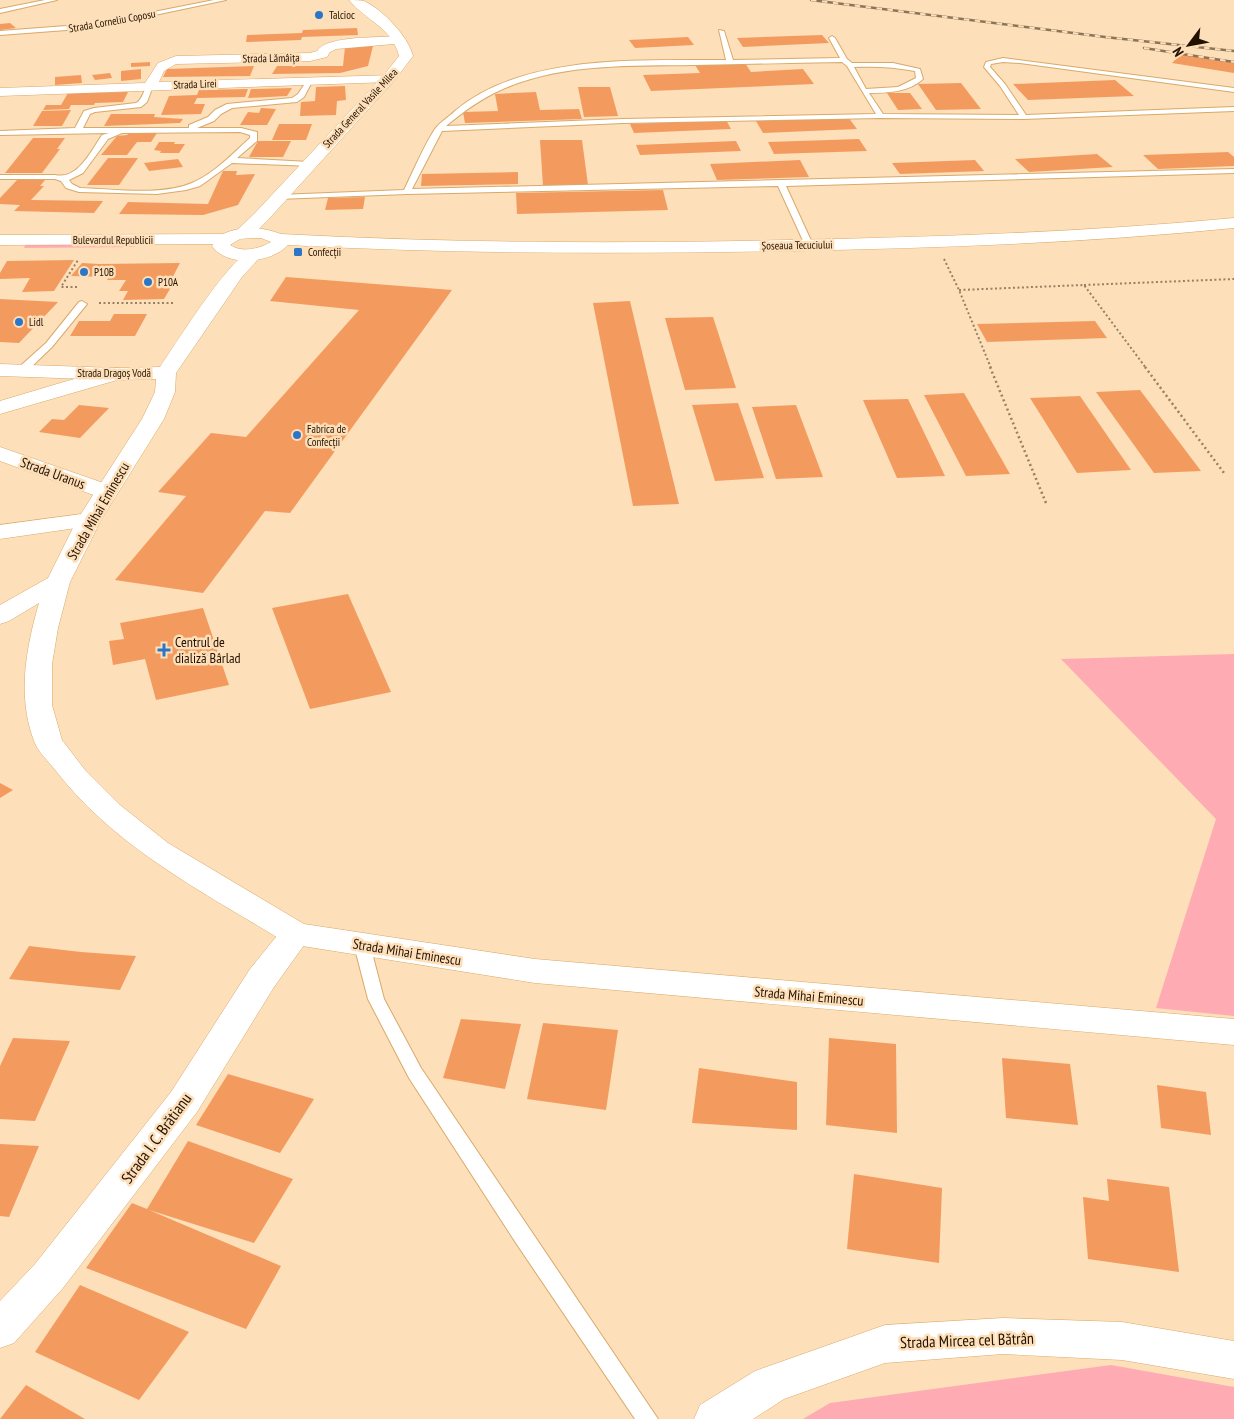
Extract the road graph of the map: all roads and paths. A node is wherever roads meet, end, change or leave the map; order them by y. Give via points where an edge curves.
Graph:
1 (54, 0) edge
2 (223, 0) edge
3 (355, 0) edge
4 (0, 11) edge
5 (721, 31) dead end
6 (0, 32) edge
7 (832, 38) dead end
8 (400, 40) junction
9 (730, 62) junction
10 (847, 63) junction
11 (389, 78) junction
12 (310, 80) junction
13 (150, 86) junction
14 (1234, 90) edge
15 (864, 91) junction
16 (0, 92) edge
17 (1234, 109) edge
18 (881, 116) junction
19 (1024, 117) junction
20 (439, 129) junction
21 (78, 130) junction
22 (187, 130) junction
23 (121, 131) junction
24 (0, 133) edge
25 (228, 160) junction
26 (309, 164) junction
27 (1234, 171) edge
28 (0, 176) edge
29 (64, 179) junction
30 (780, 184) junction
31 (407, 192) junction
32 (278, 197) junction
33 (1234, 223) edge
34 (270, 234) junction
35 (0, 240) edge
36 (936, 242) junction
37 (232, 244) junction
38 (809, 245) junction
39 (0, 251) edge
40 (254, 254) junction
41 (78, 260) dead end
42 (235, 273) junction
43 (1234, 279) edge
44 (1084, 285) junction
45 (959, 290) junction
46 (174, 303) dead end
47 (82, 304) junction
48 (0, 370) edge
49 (21, 371) junction
50 (166, 372) junction
51 (117, 374) junction
52 (0, 408) edge
53 (0, 454) edge
54 (1224, 473) dead end
55 (106, 492) junction
56 (1046, 503) dead end
57 (89, 520) junction
58 (0, 532) edge
59 (58, 582) junction
60 (0, 616) edge
61 (296, 934) junction
62 (362, 945) junction
63 (1234, 1032) edge
64 (0, 1330) edge
65 (1234, 1360) edge
66 (647, 1419) edge
67 (715, 1419) edge

1 - 4 lane
2 - 6 lane, Strada Corneliu Coposu via 93,26
3 - 8 main road
5 - 9 lane
7 - 10 lane
8 - 11 main road, Strada General Vasile Milea via 406,56
8 - 13 main road, Strada Lămâița via 333,45 322,54 310,57 176,60 158,67
9 - 10 lane
9 - 20 lane via 587,67 549,72 489,92 453,114
10 - 15 lane
10 - 15 lane via 918,70 920,79 909,87
11 - 12 main road, Strada Lirei
11 - 26 main road, Strada General Vasile Milea
12 - 13 main road, Strada Lirei
12 - 22 lane via 294,100 230,106
13 - 16 main road, Strada Lirei
13 - 21 lane via 143,102 87,113
14 - 19 lane via 1020,61 988,63 987,67 1003,84
15 - 18 lane
17 - 19 lane
18 - 19 lane
18 - 20 lane via 623,121
20 - 31 lane
21 - 23 lane
21 - 24 lane
22 - 23 lane
22 - 25 lane via 241,130 254,134 254,138
23 - 29 lane via 105,137 80,171
25 - 26 lane
25 - 29 lane via 196,185 168,191 79,190 69,186
26 - 32 main road, Strada General Vasile Milea
27 - 30 lane
28 - 29 lane via 55,176
30 - 31 lane
30 - 38 lane
31 - 32 lane
32 - 34 main road, Strada General Vasile Milea
33 - 36 main road, Șoseaua Tecuciului via 1081,236
34 - 37 main road, Șoseaua Tecuciului
34 - 38 main road, Șoseaua Tecuciului via 359,244 584,249
34 - 40 main road
35 - 37 main road, Bulevardul Republicii
36 - 38 main road, Șoseaua Tecuciului
36 - 45 path
37 - 39 main road, Bulevardul Republicii
37 - 40 main road
37 - 42 main road
40 - 42 main road, Strada Dragoș Vodă
41 - 47 path via 61,287 92,288
42 - 50 main road, Strada Dragoș Vodă
43 - 44 path
44 - 45 path
44 - 54 path
45 - 56 path
46 - 47 path
47 - 49 lane via 49,345
48 - 49 main road, Strada Dragoș Vodă
49 - 51 main road, Strada Dragoș Vodă
50 - 51 main road, Strada Dragoș Vodă
50 - 55 main road, Strada Mihai Eminescu via 165,392 153,419
51 - 52 main road
53 - 55 main road, Strada Uranus
55 - 57 main road, Strada Mihai Eminescu
57 - 58 main road
57 - 59 main road, Strada Mihai Eminescu
59 - 60 main road
59 - 61 main road, Strada Mihai Eminescu via 39,664 38,705 48,742 109,812 157,850
61 - 62 main road, Strada Mihai Eminescu
61 - 64 main road, Strada I. C. Brătianu via 262,978 184,1102 49,1276
62 - 63 main road, Strada Mihai Eminescu via 535,971
62 - 66 lane via 376,999 415,1073
65 - 67 main road, Strada Mircea cel Bătrân via 1112,1341 1003,1336 885,1344 770,1385

